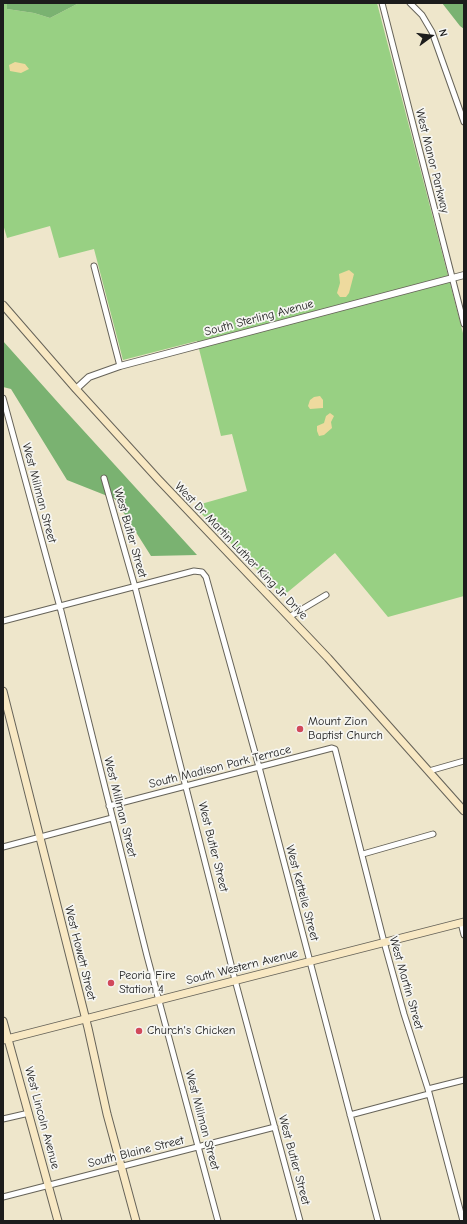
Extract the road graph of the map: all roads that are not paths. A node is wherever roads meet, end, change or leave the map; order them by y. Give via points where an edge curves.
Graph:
1 (382, 3) edge
2 (410, 3) edge
3 (464, 122) edge
4 (94, 266) dead end
5 (464, 275) edge
6 (452, 278) junction
7 (3, 305) edge
8 (464, 324) edge
9 (120, 366) junction
10 (76, 389) junction
11 (3, 398) edge
12 (104, 478) dead end
13 (135, 587) junction
14 (326, 595) dead end
15 (60, 606) junction
16 (289, 617) junction
17 (3, 621) edge
18 (3, 691) edge
19 (335, 749) joint
20 (464, 761) edge
21 (259, 767) junction
22 (429, 771) junction
23 (187, 785) junction
24 (109, 806) junction
25 (464, 812) edge
26 (112, 818) junction
27 (433, 834) dead end
28 (40, 837) junction
29 (3, 847) edge
30 (363, 854) junction
31 (462, 922) edge
32 (464, 935) edge
33 (384, 942) junction
34 (310, 962) junction
35 (235, 980) junction
36 (158, 1000) junction
37 (85, 1018) junction
38 (3, 1021) edge
39 (5, 1040) edge
40 (464, 1080) edge
41 (428, 1092) junction
42 (29, 1113) junction
43 (350, 1115) junction
44 (3, 1119) edge
45 (275, 1127) junction
46 (198, 1146) junction
47 (121, 1165) junction
48 (48, 1185) junction
49 (3, 1197) edge
50 (58, 1221) edge
51 (136, 1221) edge
52 (218, 1221) edge
53 (300, 1221) edge
54 (378, 1221) edge
55 (463, 1221) edge

1 - 6 street, West Manor Parkway
2 - 3 street via 422,15 432,32
4 - 9 street
5 - 6 street, South Sterling Avenue
6 - 8 street, West Manor Parkway
6 - 9 street, South Sterling Avenue
7 - 10 main road, West Dr Martin Luther King Jr Drive
9 - 10 street, South Sterling Avenue via 89,377
10 - 16 main road, West Dr Martin Luther King Jr Drive
11 - 15 street, West Millman Street
12 - 13 street, West Butler Street
13 - 15 street
13 - 21 street, West Kettelle Street via 194,571 202,572 209,582
13 - 23 street, West Butler Street
14 - 16 street
15 - 17 street
15 - 24 street, West Millman Street
16 - 22 main road, West Dr Martin Luther King Jr Drive
18 - 28 main road, West Howett Street
19 - 21 street, South Madison Park Terrace
19 - 30 street, West Martin Street
20 - 22 street
21 - 23 street, South Madison Park Terrace
21 - 34 street, West Kettelle Street
22 - 25 main road, West Dr Martin Luther King Jr Drive
23 - 24 street, South Madison Park Terrace
23 - 35 street, West Butler Street
24 - 26 street, West Millman Street
26 - 28 street
26 - 36 street, West Millman Street
27 - 30 street
28 - 29 street
28 - 37 main road, West Howett Street
30 - 33 street, West Martin Street
31 - 32 street
31 - 33 main road, South Western Avenue
33 - 34 main road, South Western Avenue
33 - 41 street, West Martin Street
34 - 35 main road, South Western Avenue
34 - 43 street, West Kettelle Street
35 - 36 main road, South Western Avenue
35 - 45 street, West Butler Street
36 - 37 main road, South Western Avenue
36 - 46 street, West Millman Street via 171,1039
37 - 39 main road, South Western Avenue
37 - 47 main road, West Howett Street
38 - 39 main road, West Lincoln Avenue
39 - 42 main road, West Lincoln Avenue
40 - 41 street
41 - 43 street
41 - 55 street, West Martin Street
42 - 44 street
42 - 48 main road, West Lincoln Avenue
43 - 54 street, West Kettelle Street
45 - 46 street, South Blaine Street
45 - 53 street, West Butler Street
46 - 47 street, South Blaine Street
46 - 52 street, West Millman Street
47 - 48 street, South Blaine Street
47 - 51 main road, West Howett Street
48 - 49 street, South Blaine Street
48 - 50 main road, West Lincoln Avenue

